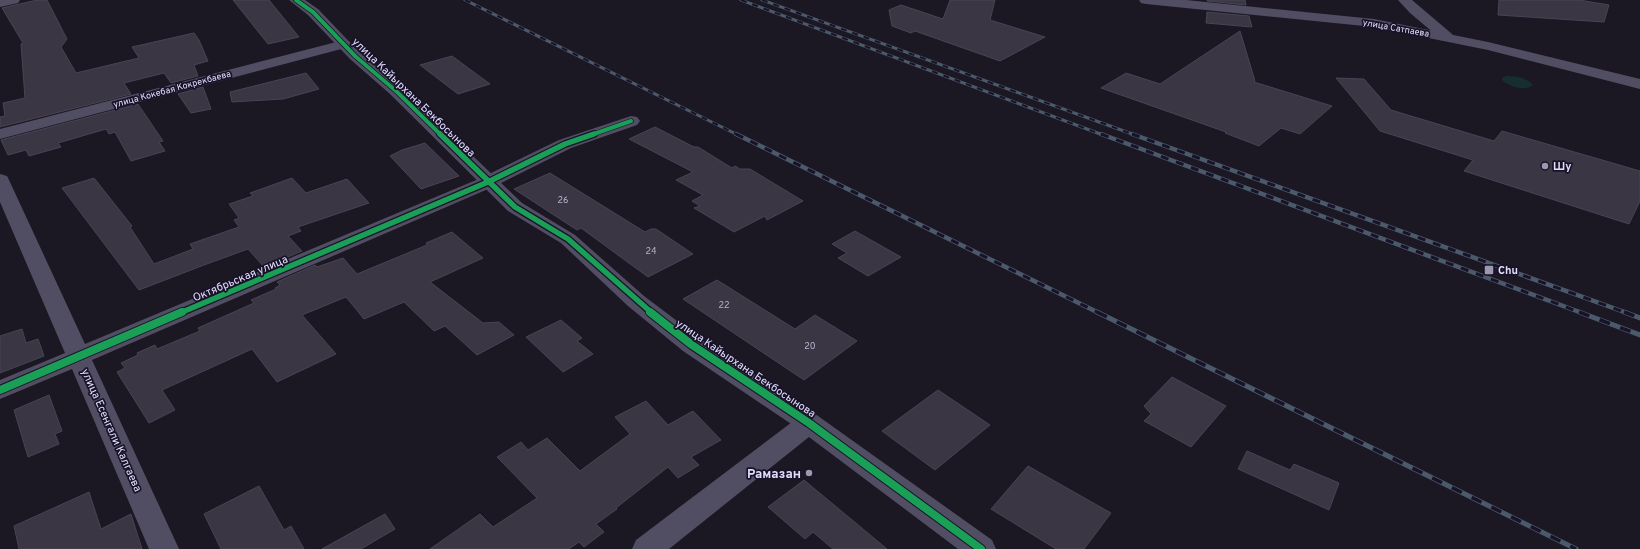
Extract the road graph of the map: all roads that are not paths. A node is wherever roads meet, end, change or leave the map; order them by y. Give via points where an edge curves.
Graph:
1 (13, 0) edge
2 (296, 0) edge
3 (1146, 0) edge
4 (1405, 0) edge
5 (0, 3) edge
6 (1447, 37) junction
7 (344, 44) junction
8 (1640, 84) edge
9 (631, 121) dead end
10 (0, 134) edge
11 (0, 180) edge
12 (488, 182) junction
13 (80, 357) junction
14 (0, 390) edge
15 (809, 423) junction
16 (164, 549) edge
17 (647, 549) edge
18 (981, 549) edge

1 - 5 street
2 - 7 street, улица Кайырхана Бекбосынова via 313,12
3 - 6 street, улица Сатпаева via 1374,23
4 - 6 street via 1415,12 1437,26
6 - 8 street, улица Сатпаева
7 - 10 street, улица Кокебая Кокрекбаева
7 - 12 street, улица Кайырхана Бекбосынова via 408,102
9 - 12 street, Октябрьская улица via 565,144
11 - 13 street, улица Есенгали Калгаева
12 - 13 street, Октябрьская улица
12 - 15 street, улица Кайырхана Бекбосынова via 515,208 568,239 636,301 692,345
13 - 14 street, Октябрьская улица
13 - 16 street, улица Есенгали Калгаева
15 - 17 street
15 - 18 street, улица Кайырхана Бекбосынова

